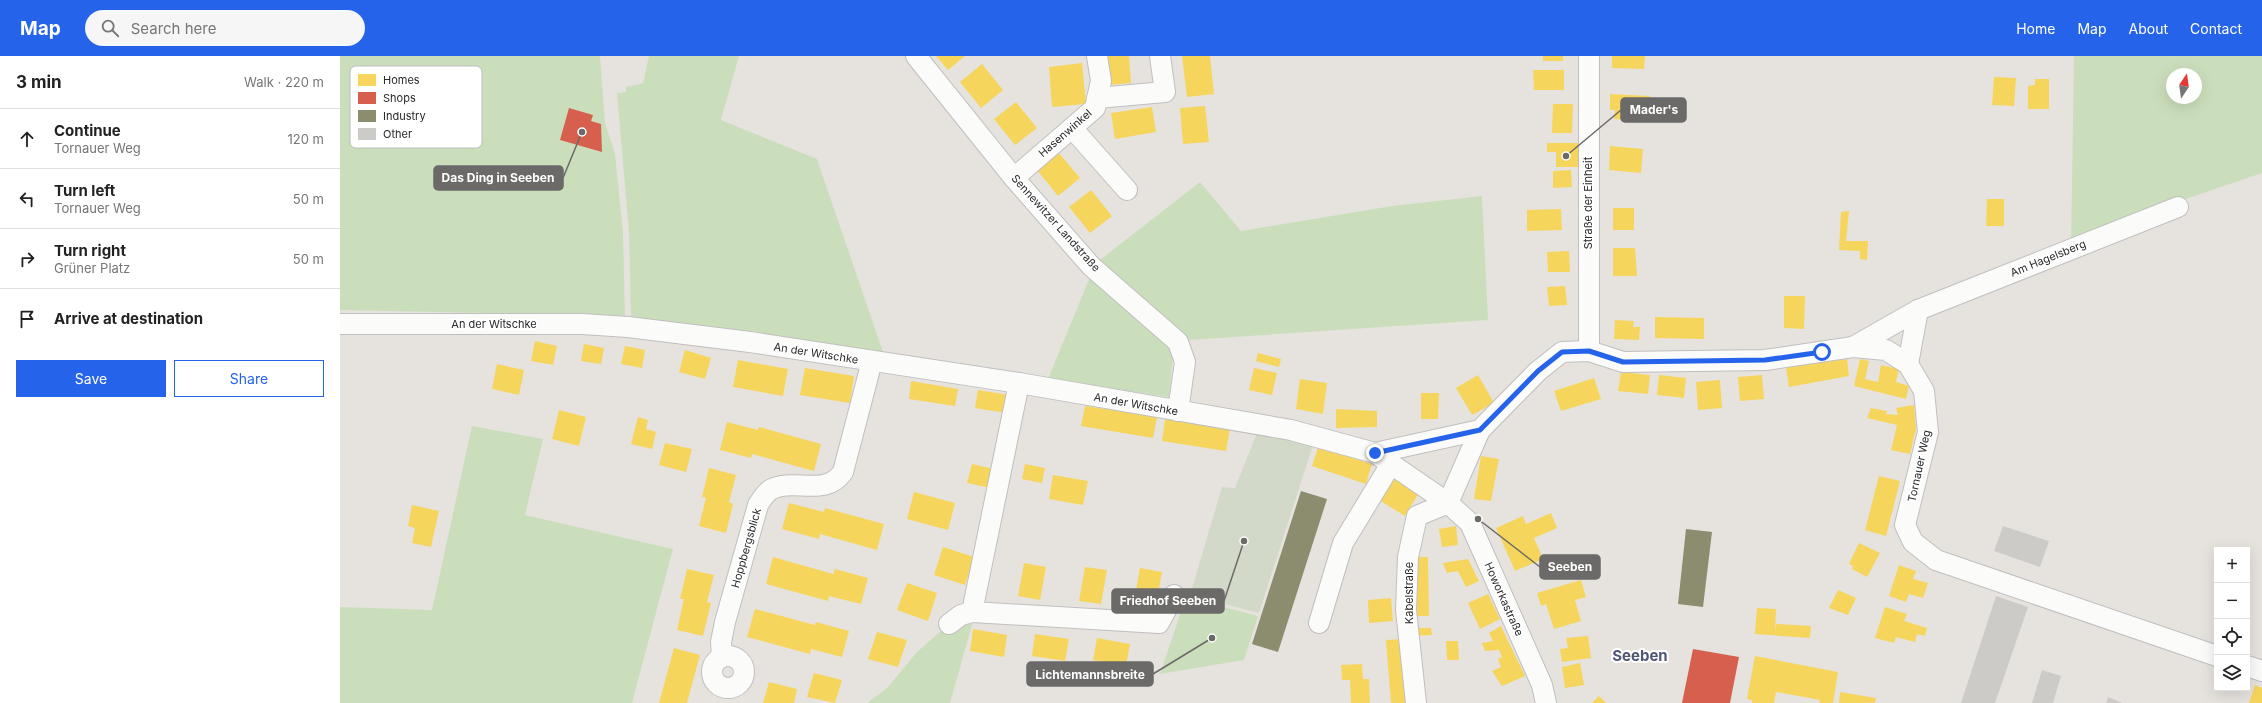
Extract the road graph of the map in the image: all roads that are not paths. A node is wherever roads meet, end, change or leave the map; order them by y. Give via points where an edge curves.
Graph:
1 (916, 56) edge
2 (1097, 56) edge
3 (1160, 56) edge
4 (1589, 56) edge
5 (1097, 98) junction
6 (1072, 128) junction
7 (1014, 178) junction
8 (1128, 190) dead end
9 (2178, 206) dead end
10 (1918, 310) junction
11 (340, 324) edge
12 (1853, 348) junction
13 (1589, 351) junction
14 (872, 361) junction
15 (1908, 364) junction
16 (1019, 383) junction
17 (1178, 411) junction
18 (1480, 430) junction
19 (1383, 459) junction
20 (1448, 503) junction
21 (1174, 595) dead end
22 (972, 612) junction
23 (1319, 623) dead end
24 (949, 624) dead end
25 (2214, 655) edge
26 (722, 658) dead end
27 (2250, 667) edge
28 (2262, 671) edge
29 (1416, 703) edge
30 (1546, 703) edge

1 - 7 street, Sennewitzer Landstraße
2 - 5 street, Hasenwinkel via 1101,81
3 - 5 street via 1165,92
4 - 13 street, Straße der Einheit
5 - 6 street, Hasenwinkel via 1095,108
6 - 7 street, Hasenwinkel
6 - 8 street
7 - 17 street, Sennewitzer Landstraße via 1091,266 1178,342 1185,362
9 - 10 street, Am Hagelsberg
10 - 12 street, Am Hagelsberg
10 - 15 street
11 - 14 street, An der Witschke via 616,326 750,342
12 - 13 street, Tornauer Weg via 1765,360 1623,362
12 - 15 street, Tornauer Weg via 1886,350
13 - 18 street, Tornauer Weg via 1562,352 1538,371
14 - 16 street, An der Witschke
14 - 26 street, Hoppbergsblick via 840,477 826,485 777,488 769,491 758,505 725,622 721,642
15 - 25 street, Tornauer Weg via 1924,391 1928,432 1905,525 1913,542 1936,560
16 - 17 street, An der Witschke
16 - 22 street
17 - 19 street, An der Witschke via 1288,430
18 - 19 street
18 - 20 street
19 - 20 street, Howorkastraße
19 - 23 street via 1343,543
20 - 29 street, Kabelstraße via 1417,516 1408,557 1406,610
20 - 30 street, Howorkastraße via 1470,523 1542,685
21 - 22 street via 1159,623
22 - 24 street via 961,615
27 - 28 street

